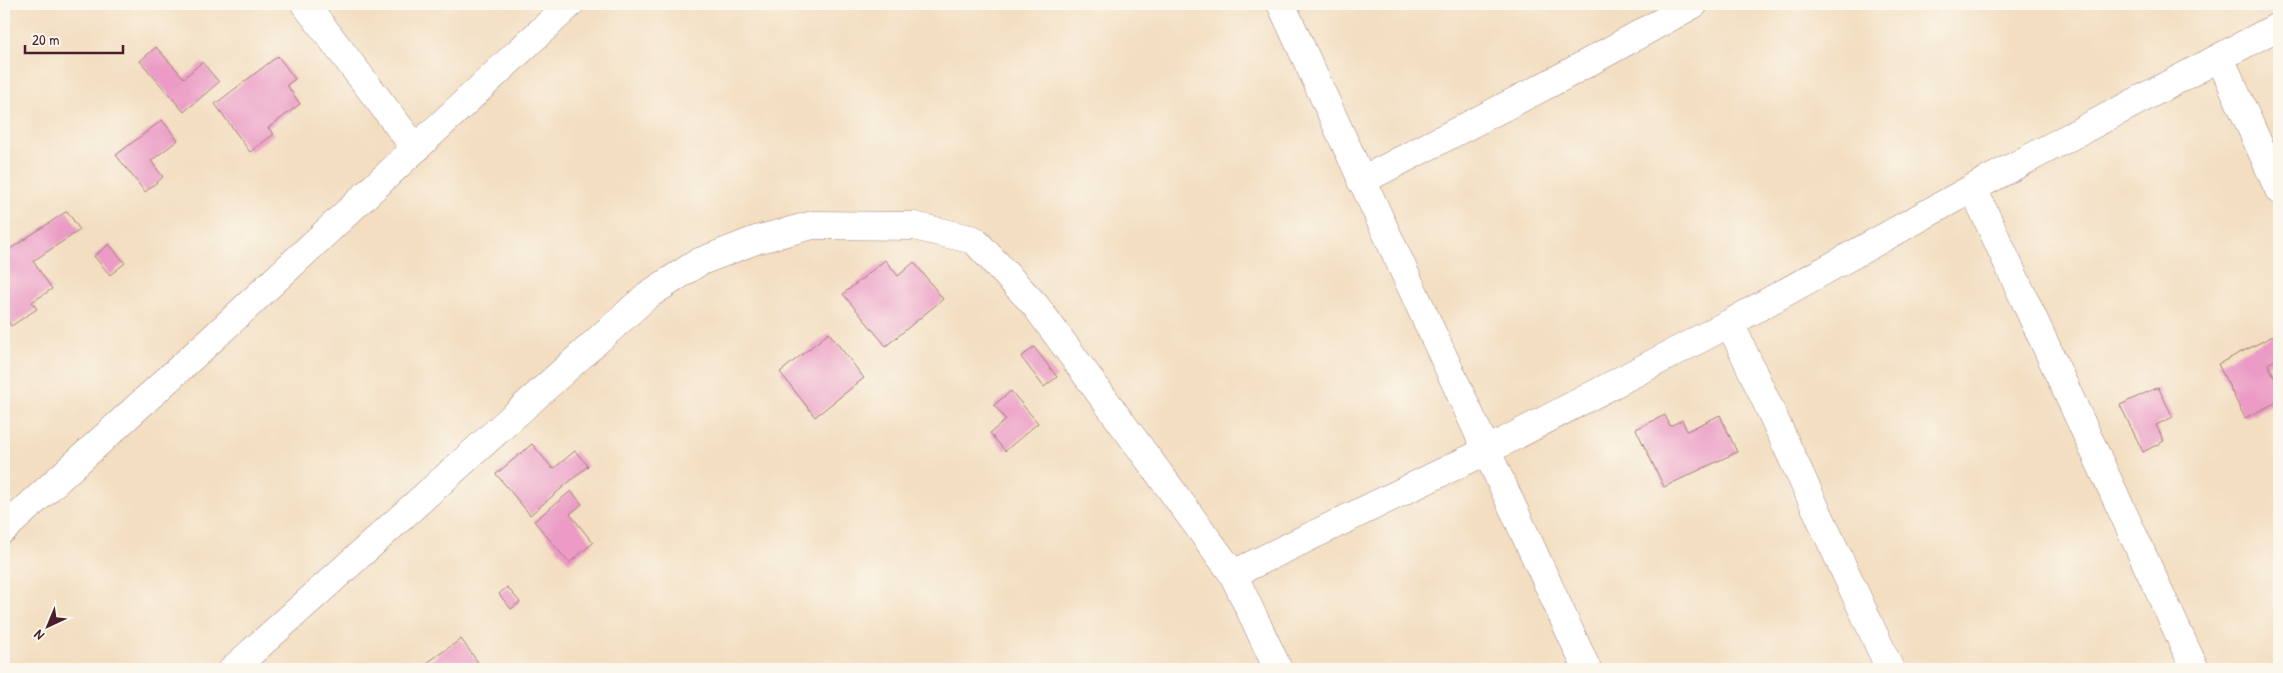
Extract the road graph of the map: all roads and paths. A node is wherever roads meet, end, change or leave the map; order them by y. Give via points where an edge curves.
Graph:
1 (305, 4) edge
2 (570, 4) edge
3 (1281, 4) edge
4 (1694, 4) edge
5 (2279, 26) edge
6 (2220, 58) junction
7 (416, 149) junction
8 (1361, 181) junction
9 (1973, 188) junction
10 (2279, 190) edge
11 (1730, 323) junction
12 (1488, 450) junction
13 (4, 529) edge
14 (1233, 574) junction
15 (233, 669) edge
16 (1278, 669) edge
17 (1587, 669) edge
18 (1890, 669) edge
19 (2196, 669) edge

1 - 7 street
2 - 7 street
3 - 8 street
4 - 8 street via 1562,77
5 - 6 street
6 - 9 street
6 - 10 street
7 - 13 street
8 - 12 street
9 - 11 street
9 - 19 street
11 - 12 street
11 - 18 street
12 - 14 street
12 - 17 street
14 - 15 street via 1035,306 974,240 914,226 813,225 756,240 699,262 648,295
14 - 16 street

